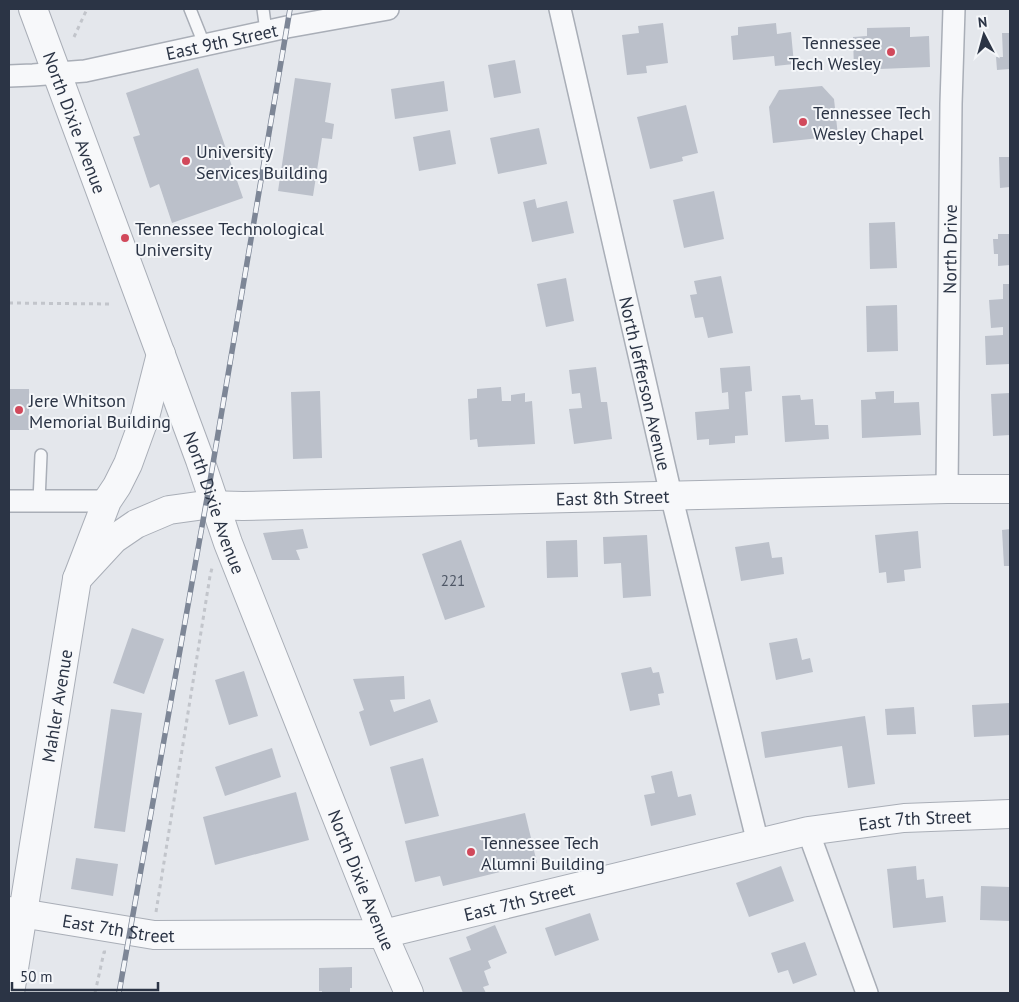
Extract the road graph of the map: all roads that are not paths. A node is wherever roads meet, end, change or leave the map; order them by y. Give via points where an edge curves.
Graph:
1 (33, 9) edge
2 (190, 9) edge
3 (263, 9) edge
4 (388, 9) edge
5 (560, 9) edge
6 (954, 9) edge
7 (266, 31) junction
8 (204, 44) junction
9 (57, 74) junction
10 (9, 76) edge
11 (161, 354) junction
12 (194, 443) junction
13 (41, 456) dead end
14 (947, 489) junction
15 (1010, 489) edge
16 (671, 495) junction
17 (9, 501) edge
18 (40, 501) junction
19 (107, 502) junction
20 (216, 506) junction
21 (136, 524) junction
22 (77, 580) junction
23 (1010, 814) edge
24 (808, 831) junction
25 (758, 843) junction
26 (16, 912) edge
27 (383, 934) junction
28 (10, 993) edge
29 (409, 993) edge
30 (867, 993) edge

1 - 9 street, North Dixie Avenue
2 - 8 lane
3 - 7 lane
4 - 7 street, East 9th Street
5 - 16 street, North Jefferson Avenue
6 - 14 street, North Drive
7 - 8 street, East 9th Street
8 - 9 street, East 9th Street via 85,71
9 - 10 street, East 9th Street
9 - 11 street, North Dixie Avenue
11 - 12 street, North Dixie Avenue
11 - 19 street, Mahler Avenue via 145,417 117,486
12 - 20 street, North Dixie Avenue
12 - 21 street via 196,464 192,487
13 - 18 lane
14 - 15 street, East 8th Street
14 - 16 street, East 8th Street
16 - 20 street, East 8th Street
16 - 25 street, North Jefferson Avenue
17 - 18 street
18 - 19 street
19 - 22 street, Mahler Avenue
20 - 21 street via 169,510
20 - 27 street, North Dixie Avenue
21 - 22 street via 114,539
22 - 26 street, Mahler Avenue
23 - 24 street, East 7th Street via 904,818
24 - 25 street, East 7th Street
24 - 30 street
25 - 27 street, East 7th Street
26 - 27 street, East 7th Street via 154,935
26 - 28 street, Mahler Avenue
27 - 29 street, North Dixie Avenue

